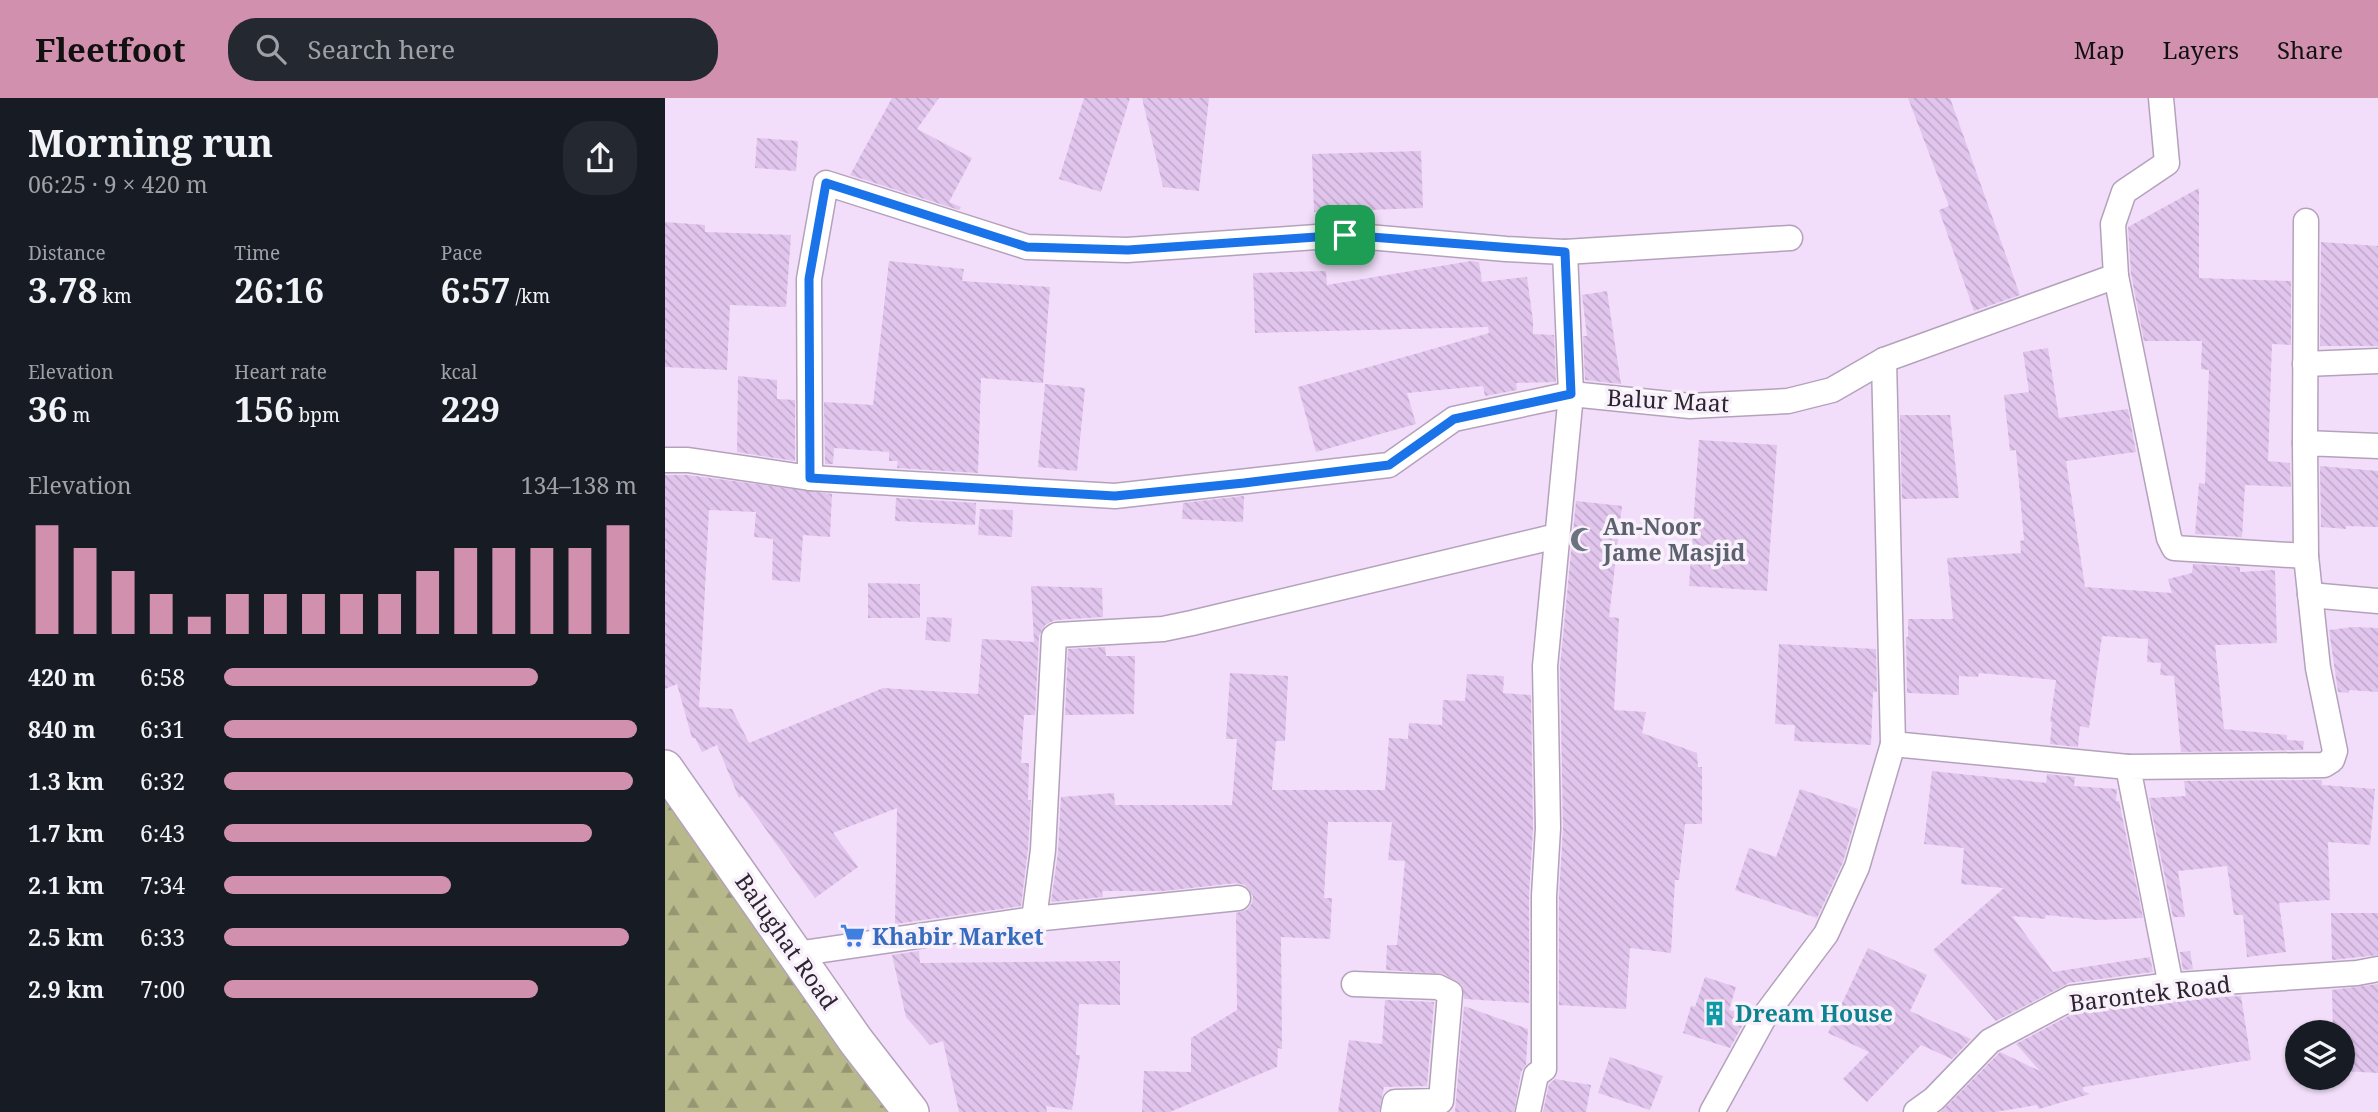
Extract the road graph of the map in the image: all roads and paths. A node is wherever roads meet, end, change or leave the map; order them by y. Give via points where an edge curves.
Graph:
1 (2161, 98) edge
2 (2306, 221) dead end
3 (1790, 238) dead end
4 (1565, 252) junction
5 (2116, 276) junction
6 (1884, 360) junction
7 (2378, 361) edge
8 (2305, 364) junction
9 (1571, 394) junction
10 (2305, 443) junction
11 (2378, 446) edge
12 (665, 460) edge
13 (810, 478) junction
14 (1557, 536) junction
15 (2306, 556) junction
16 (2310, 595) junction
17 (2378, 601) edge
18 (1893, 744) junction
19 (2128, 767) junction
20 (665, 768) edge
21 (1238, 898) dead end
22 (1034, 919) junction
23 (796, 954) junction
24 (2378, 969) edge
25 (1354, 984) dead end
26 (2171, 986) junction
27 (911, 1112) edge
28 (1393, 1112) edge
29 (1528, 1112) edge
30 (1711, 1112) edge
31 (1916, 1112) edge

1 - 5 street via 2168,163 2124,192 2113,224
2 - 8 street
3 - 4 street
4 - 9 street
4 - 13 street via 1345,235 1128,250 1027,247 826,183 809,279
5 - 6 street, Balur Maat
5 - 15 street via 2174,548
6 - 9 street, Balur Maat via 1832,390 1788,401 1690,406
6 - 18 street
7 - 8 street
8 - 10 street
9 - 13 street, Balur Maat via 1454,419 1389,465 1244,483 1115,496
9 - 14 street
10 - 11 street
10 - 15 street
12 - 13 street, Balur Maat
14 - 22 street via 1163,629 1053,637 1043,850
14 - 29 street via 1545,666 1544,1069 1536,1075
15 - 16 street
16 - 17 street
16 - 19 street via 2318,668 2335,751 2332,760 2324,765
18 - 19 street
18 - 30 street via 1857,867 1826,934 1766,1014
19 - 26 street
20 - 23 street, Balughat Road
21 - 22 street
22 - 23 street
23 - 27 street, Balughat Road
24 - 26 street, Barontek Road
25 - 28 street via 1438,987 1450,993 1441,1101 1395,1102
26 - 31 street, Barontek Road via 2071,998 1990,1041

